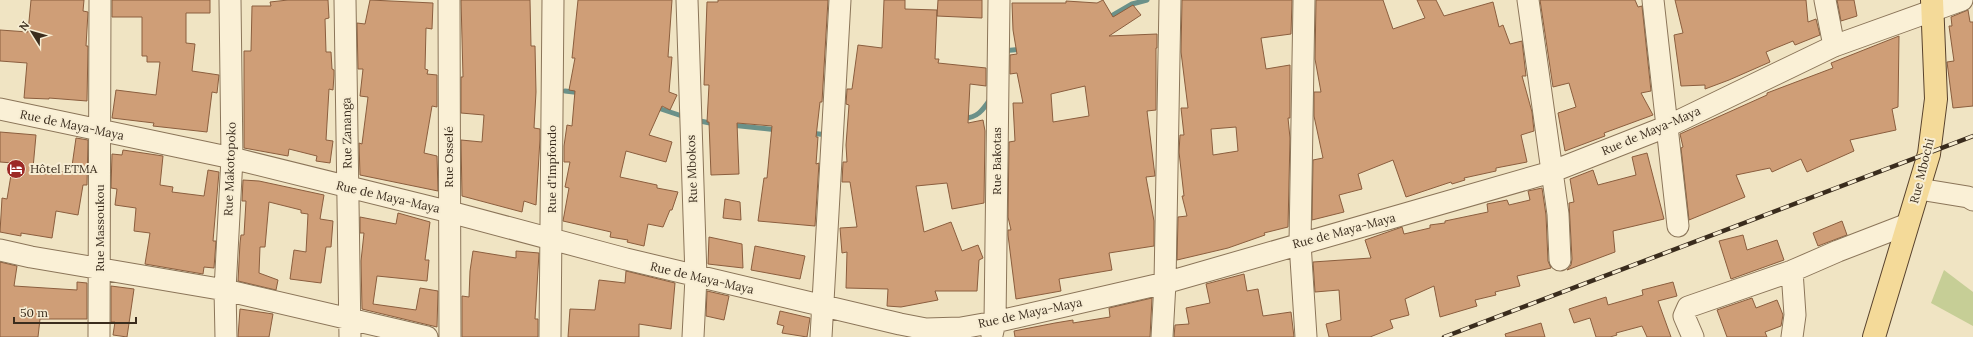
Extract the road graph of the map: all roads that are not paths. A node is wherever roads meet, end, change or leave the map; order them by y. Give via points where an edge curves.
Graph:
1 (100, 0) edge
2 (230, 0) edge
3 (345, 0) edge
4 (449, 0) edge
5 (553, 0) edge
6 (686, 0) edge
7 (840, 0) edge
8 (999, 0) edge
9 (1170, 0) edge
10 (1304, 0) edge
11 (1528, 0) edge
12 (1653, 0) edge
13 (1825, 0) edge
14 (1962, 0) edge
15 (1933, 5) edge
16 (1834, 46) junction
17 (0, 109) edge
18 (1668, 126) junction
19 (100, 131) junction
20 (232, 158) junction
21 (1551, 172) junction
22 (347, 188) junction
23 (1919, 189) junction
24 (1973, 200) edge
25 (450, 212) junction
26 (1908, 224) junction
27 (1678, 226) dead end
28 (552, 240) junction
29 (1300, 243) junction
30 (0, 250) edge
31 (1560, 260) dead end
32 (99, 269) junction
33 (1792, 271) junction
34 (696, 277) junction
35 (1165, 283) junction
36 (225, 290) junction
37 (822, 306) junction
38 (350, 328) edge
39 (993, 330) edge
40 (99, 337) edge
41 (226, 337) edge
42 (427, 337) edge
43 (450, 337) edge
44 (550, 337) edge
45 (693, 337) edge
46 (821, 337) edge
47 (1162, 337) edge
48 (1306, 337) edge
49 (1693, 337) edge
50 (1792, 337) edge
51 (1874, 337) edge

1 - 19 street, Rue Massoukou
2 - 20 street, Rue Makotopoko
3 - 22 street, Rue Zananga
4 - 25 street, Rue Osselé
5 - 28 street, Rue d'Impfondo
6 - 34 street, Rue Mbokos
7 - 37 street
8 - 39 street, Rue Bakotas
9 - 35 street
10 - 29 street
11 - 21 street
12 - 18 street
13 - 16 street
14 - 15 street, Rue de Maya-Maya
15 - 16 street, Rue de Maya-Maya
15 - 23 main road, Rue Mbochi via 1936,99 1929,154
16 - 18 street, Rue de Maya-Maya
17 - 19 street, Rue de Maya-Maya
18 - 21 street, Rue de Maya-Maya
18 - 27 street
19 - 20 street, Rue de Maya-Maya
19 - 32 street, Rue Massoukou
20 - 22 street, Rue de Maya-Maya
20 - 36 street, Rue Makotopoko
21 - 29 street, Rue de Maya-Maya
21 - 31 street via 1558,214
22 - 25 street, Rue de Maya-Maya
22 - 38 street, Rue Zananga
23 - 24 street
23 - 26 main road, Rue Mbochi
25 - 28 street, Rue de Maya-Maya
25 - 43 street, Rue Osselé
26 - 33 street
26 - 51 main road, Rue Mbochi
28 - 34 street, Rue de Maya-Maya
28 - 44 street, Rue d'Impfondo
29 - 35 street, Rue de Maya-Maya
29 - 48 street
30 - 32 street
32 - 36 street
32 - 40 street, Rue Massoukou
33 - 49 street via 1688,307 1684,316
33 - 50 street via 1795,315
34 - 37 street, Rue de Maya-Maya
34 - 45 street, Rue Mbokos
35 - 39 street, Rue de Maya-Maya
35 - 47 street
36 - 38 street
36 - 41 street, Rue Makotopoko
37 - 39 street, Rue de Maya-Maya via 926,329
37 - 46 street
38 - 42 street

